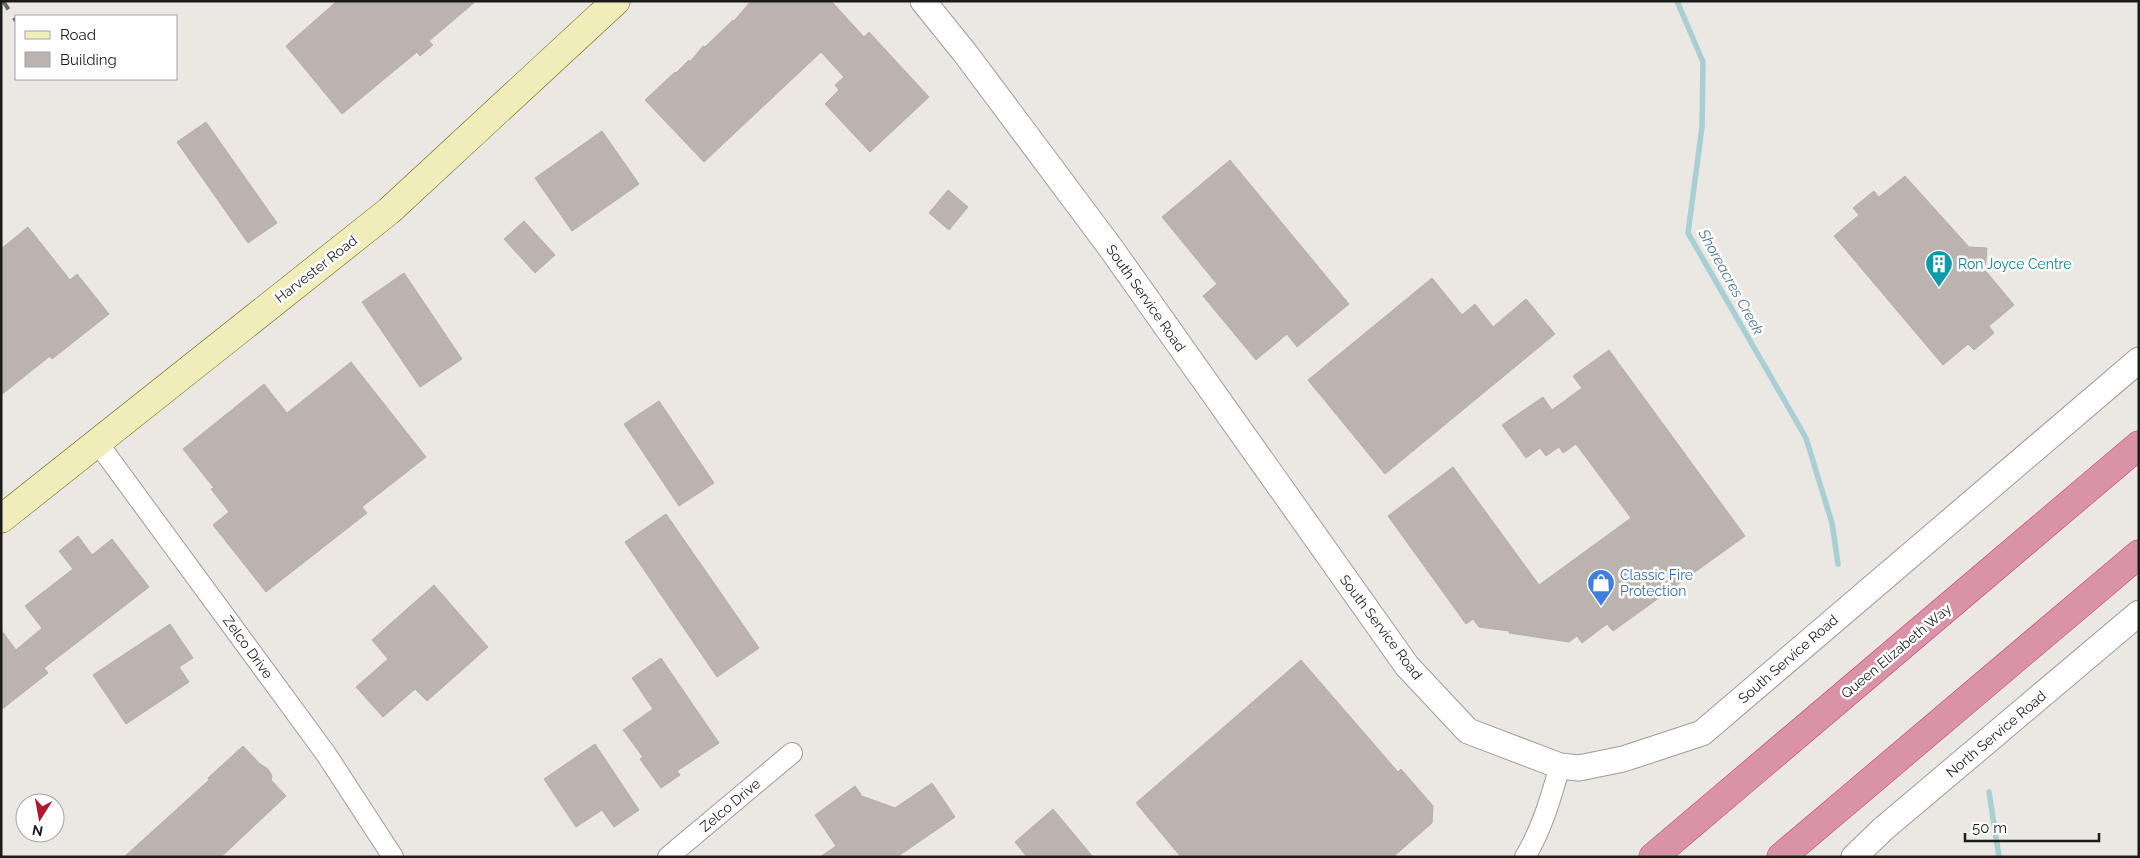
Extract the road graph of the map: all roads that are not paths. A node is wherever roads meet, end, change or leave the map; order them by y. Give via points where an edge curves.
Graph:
1 (616, 1) edge
2 (923, 1) edge
3 (2139, 360) edge
4 (97, 442) junction
5 (2139, 445) edge
6 (1, 519) edge
7 (2139, 554) edge
8 (2139, 613) edge
9 (792, 754) dead end
10 (1560, 766) junction
11 (393, 857) edge
12 (668, 857) edge
13 (1525, 857) edge
14 (1654, 857) edge
15 (1780, 857) edge
16 (1854, 857) edge

1 - 4 main road, Harvester Road via 389,211
2 - 10 street, South Service Road via 1110,247 1407,666 1468,731
3 - 10 street, South Service Road via 1702,733 1623,759 1579,768
4 - 6 main road, Harvester Road
4 - 11 street, Zelco Drive via 326,754
5 - 14 highway, Queen Elizabeth Way
7 - 15 highway
8 - 16 street, North Service Road
9 - 12 street, Zelco Drive
10 - 13 street via 1538,832

